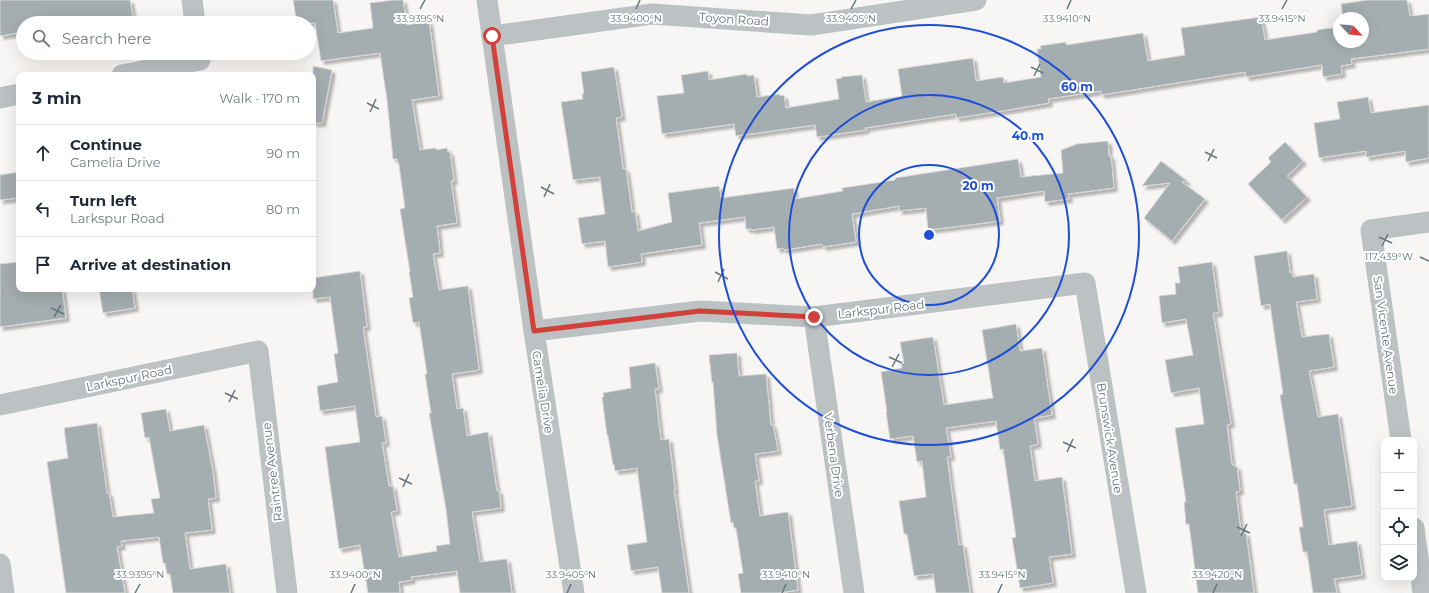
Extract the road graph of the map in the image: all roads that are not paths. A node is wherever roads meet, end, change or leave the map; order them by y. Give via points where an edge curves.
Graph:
1 (192, 0) edge
2 (487, 0) edge
3 (976, 0) edge
4 (194, 16) edge
5 (492, 36) junction
6 (187, 60) edge
7 (135, 72) edge
8 (16, 95) edge
9 (0, 98) edge
10 (1429, 222) edge
11 (1085, 283) joint
12 (814, 317) junction
13 (534, 331) junction
14 (258, 351) joint
15 (0, 405) edge
16 (1401, 437) edge
17 (1416, 545) edge
18 (0, 564) edge
19 (4, 593) edge
20 (287, 593) edge
21 (574, 593) edge
22 (854, 593) edge
23 (1136, 593) edge
24 (1423, 593) edge

1 - 4 street
2 - 5 street, Camelia Drive
3 - 5 street, Toyon Road via 811,24 652,14
5 - 13 street, Camelia Drive
6 - 7 street
8 - 9 street
10 - 16 street, San Vicente Avenue via 1372,230
11 - 12 street, Larkspur Road
11 - 23 street, Brunswick Avenue
12 - 13 street, Larkspur Road via 700,311
12 - 22 street, Verbena Drive
13 - 21 street, Camelia Drive
14 - 15 street, Larkspur Road
14 - 20 street, Raintree Avenue
17 - 24 street
18 - 19 street

